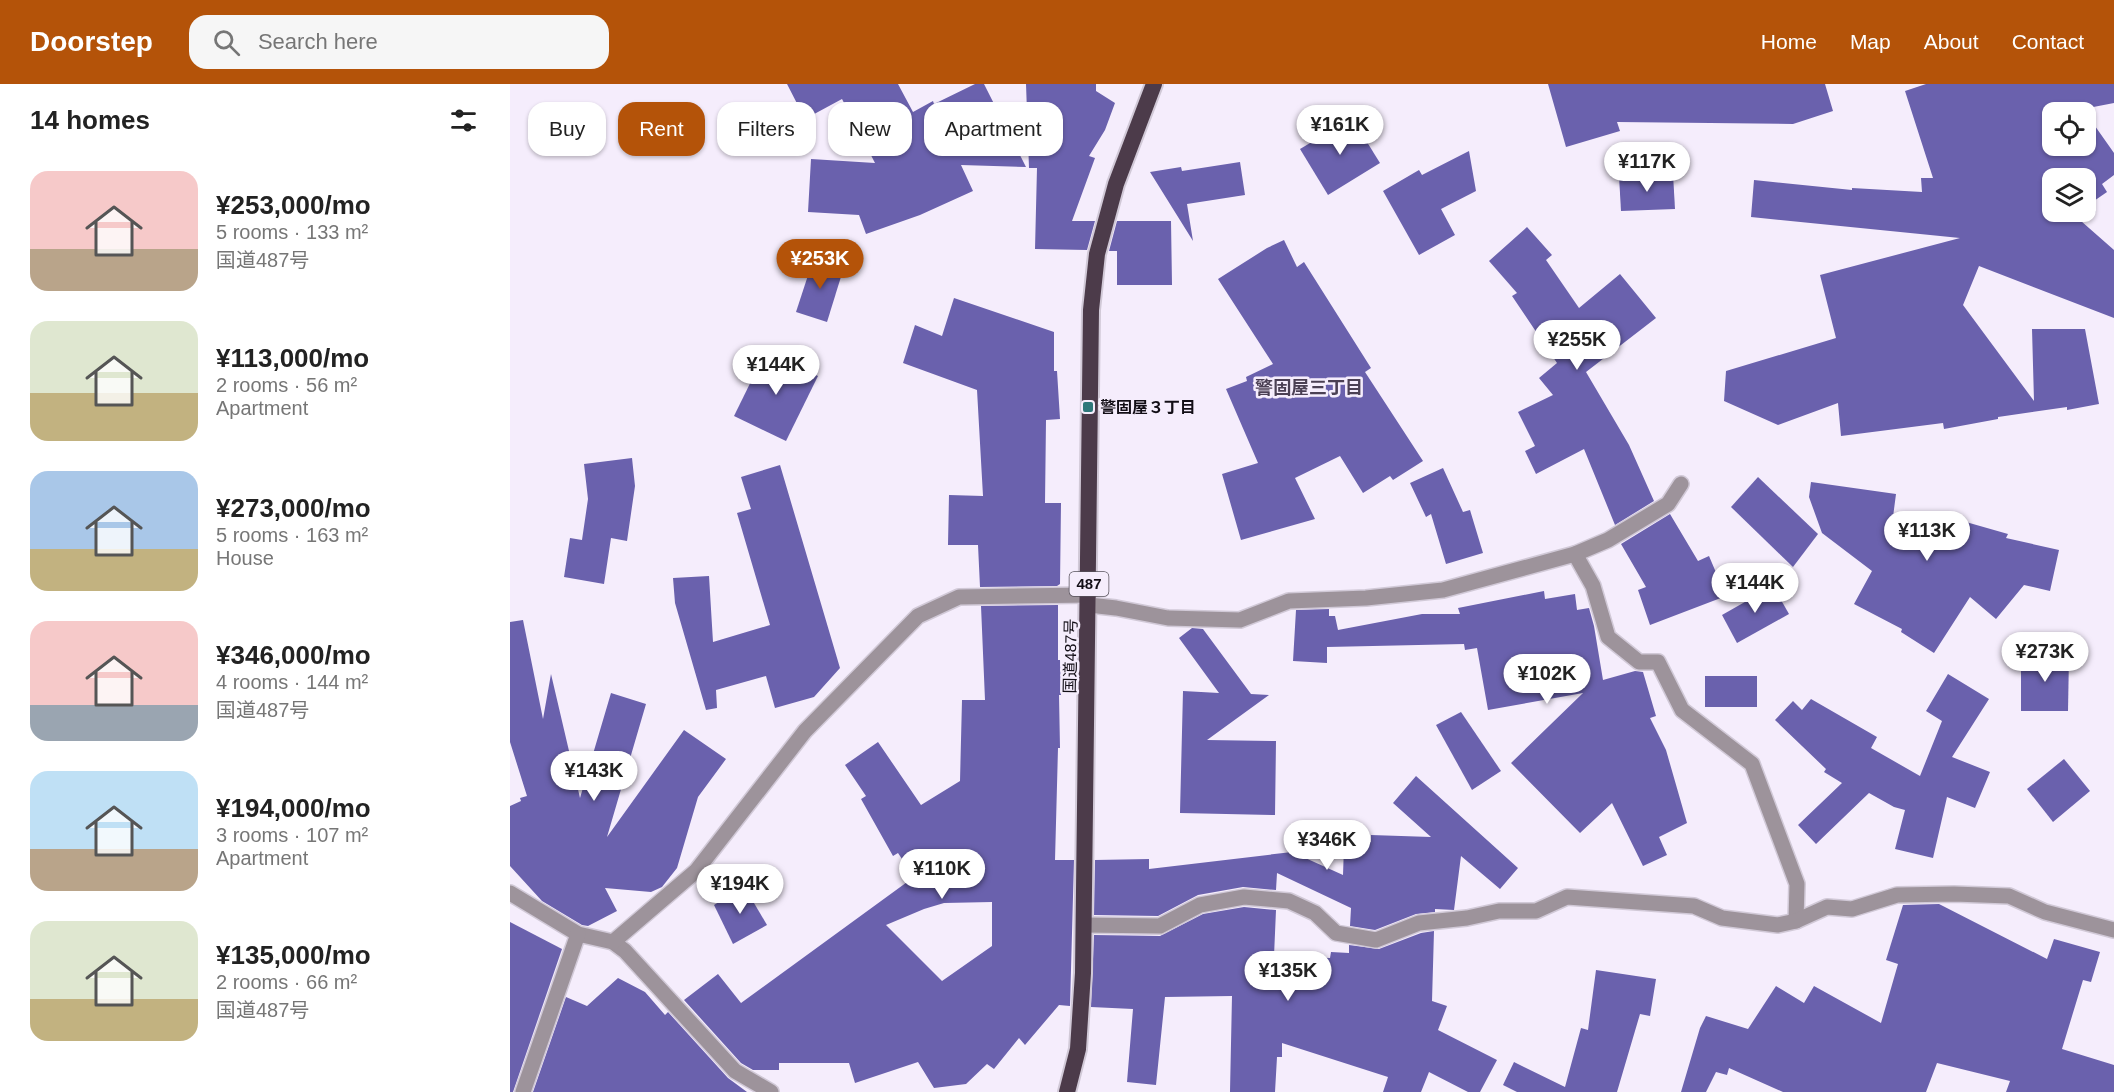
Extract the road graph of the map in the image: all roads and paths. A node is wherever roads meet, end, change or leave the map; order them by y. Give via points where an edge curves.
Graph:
1 (1154, 84) edge
2 (1681, 484) dead end
3 (1575, 554) junction
4 (1089, 600) junction
5 (510, 893) edge
6 (1796, 921) junction
7 (1084, 925) junction
8 (2114, 930) edge
9 (578, 934) junction
10 (613, 942) junction
11 (523, 1092) edge
12 (771, 1092) edge
13 (1067, 1092) edge

1 - 4 highway, 国道487号 / 487 via 1116,184 1096,254 1091,310
2 - 3 street via 1668,504 1608,540
3 - 4 street via 1443,590 1289,601 1240,620 1168,618
3 - 6 street via 1593,586 1608,637 1639,662 1658,662 1682,710 1752,764 1797,884
4 - 7 highway, 国道487号 / 487
4 - 10 street via 959,597 918,616 805,731 696,871
5 - 9 street
6 - 7 street via 1778,925 1722,918 1695,906 1567,897 1536,911 1498,911 1419,922 1376,940 1336,933 1315,913 1289,901 1244,897 1200,905 1160,926
6 - 8 street via 1827,907 1852,909 1897,895 1987,895 2009,896 2045,912
7 - 13 highway, 国道487号 / 487 via 1078,1048
9 - 10 street
9 - 11 street
10 - 12 street via 735,1071

